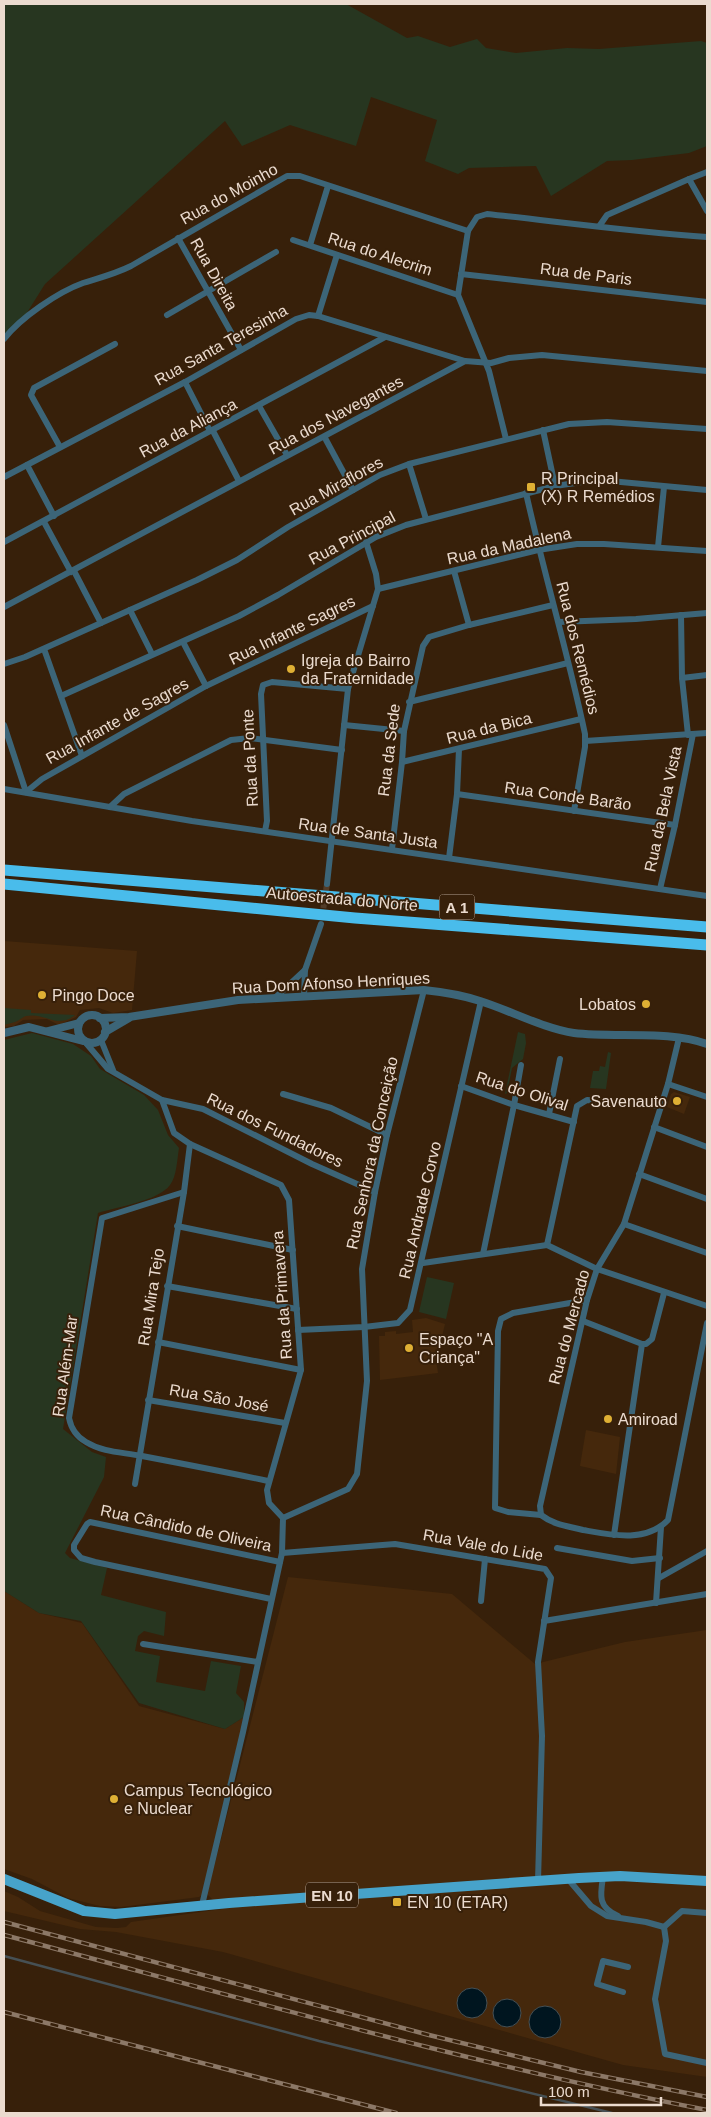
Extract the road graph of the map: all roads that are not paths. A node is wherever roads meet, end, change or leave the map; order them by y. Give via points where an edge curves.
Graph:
1 (707, 172) edge
2 (688, 179) junction
3 (328, 186) junction
4 (707, 211) edge
5 (600, 225) junction
6 (468, 231) junction
7 (707, 237) edge
8 (178, 238) junction
9 (293, 240) dead end
10 (310, 245) junction
11 (276, 252) dead end
12 (337, 255) junction
13 (461, 274) junction
14 (208, 291) junction
15 (458, 295) junction
16 (707, 302) edge
17 (167, 315) dead end
18 (318, 316) junction
19 (385, 337) junction
20 (4, 339) edge
21 (115, 344) dead end
22 (241, 350) junction
23 (465, 361) junction
24 (484, 362) junction
25 (707, 371) edge
26 (185, 382) junction
27 (259, 406) junction
28 (707, 429) edge
29 (544, 430) junction
30 (213, 431) junction
31 (324, 438) junction
32 (506, 439) junction
33 (60, 446) junction
34 (287, 455) junction
35 (409, 464) junction
36 (27, 465) junction
37 (4, 477) edge
38 (239, 481) junction
39 (555, 486) junction
40 (664, 487) junction
41 (353, 490) junction
42 (707, 490) edge
43 (526, 493) junction
44 (54, 516) junction
45 (426, 519) junction
46 (44, 522) junction
47 (4, 542) edge
48 (366, 542) junction
49 (658, 547) junction
50 (538, 550) junction
51 (707, 551) edge
52 (73, 571) junction
53 (454, 571) junction
54 (378, 589) junction
55 (553, 605) junction
56 (373, 606) junction
57 (4, 607) edge
58 (130, 610) junction
59 (707, 613) edge
60 (681, 616) junction
61 (559, 622) junction
62 (101, 623) junction
63 (469, 625) junction
64 (183, 642) junction
65 (44, 648) junction
66 (152, 654) junction
67 (568, 663) junction
68 (4, 664) edge
69 (707, 675) edge
70 (682, 678) junction
71 (224, 679) joint
72 (206, 686) junction
73 (348, 688) junction
74 (62, 696) junction
75 (408, 702) junction
76 (582, 719) junction
77 (4, 725) edge
78 (344, 725) junction
79 (404, 731) junction
80 (707, 733) edge
81 (690, 735) junction
82 (263, 739) junction
83 (585, 741) junction
84 (458, 749) junction
85 (342, 750) junction
86 (82, 756) junction
87 (402, 762) junction
88 (4, 789) edge
89 (26, 792) junction
90 (457, 794) junction
91 (110, 807) junction
92 (574, 811) junction
93 (675, 825) junction
94 (265, 830) junction
95 (331, 842) junction
96 (392, 849) junction
97 (449, 858) junction
98 (4, 870) edge
99 (4, 884) edge
100 (327, 884) tunnel mouth
101 (660, 889) junction
102 (707, 896) edge
103 (321, 924) tunnel mouth
104 (707, 927) edge
105 (707, 945) edge
106 (305, 970) junction
107 (424, 990) junction
108 (304, 996) junction
109 (276, 997) junction
110 (481, 1001) junction
111 (100, 1018) junction
112 (129, 1018) junction
113 (79, 1023) junction
114 (48, 1031) junction
115 (4, 1033) edge
116 (103, 1036) junction
117 (679, 1038) junction
118 (85, 1042) junction
119 (707, 1044) edge
120 (560, 1059) dead end
121 (521, 1066) dead end
122 (113, 1072) junction
123 (668, 1084) junction
124 (462, 1086) junction
125 (283, 1094) dead end
126 (707, 1097) edge
127 (162, 1100) junction
128 (514, 1105) junction
129 (660, 1106) junction
130 (549, 1114) junction
131 (574, 1122) junction
132 (654, 1127) junction
133 (387, 1135) junction
134 (190, 1144) junction
135 (707, 1147) edge
136 (639, 1174) junction
137 (184, 1192) junction
138 (374, 1192) junction
139 (707, 1199) edge
140 (624, 1224) junction
141 (177, 1226) junction
142 (547, 1245) junction
143 (293, 1250) junction
144 (707, 1253) edge
145 (483, 1254) junction
146 (422, 1263) junction
147 (597, 1269) junction
148 (168, 1286) junction
149 (664, 1293) junction
150 (587, 1300) junction
151 (707, 1306) edge
152 (297, 1309) junction
153 (582, 1322) junction
154 (707, 1322) edge
155 (364, 1327) junction
156 (298, 1330) junction
157 (158, 1342) junction
158 (642, 1344) junction
159 (301, 1370) junction
160 (148, 1400) junction
161 (285, 1423) junction
162 (139, 1455) junction
163 (268, 1481) junction
164 (135, 1484) dead end
165 (541, 1514) junction
166 (282, 1518) junction
167 (661, 1526) junction
168 (614, 1535) junction
169 (558, 1548) dead end
170 (707, 1551) edge
171 (282, 1553) junction
172 (660, 1558) junction
173 (485, 1559) junction
174 (280, 1562) junction
175 (659, 1578) junction
176 (707, 1594) edge
177 (271, 1599) junction
178 (481, 1601) dead end
179 (656, 1603) junction
180 (544, 1621) junction
181 (143, 1644) dead end
182 (258, 1662) junction
183 (603, 1877) junction
184 (568, 1879) junction
185 (4, 1880) edge
186 (538, 1881) junction
187 (707, 1881) edge
188 (202, 1905) junction
189 (707, 1914) edge
190 (626, 1919) junction
191 (664, 1927) junction
192 (628, 1967) dead end
193 (623, 1992) dead end
194 (707, 2063) edge

1 - 2 street
2 - 4 street
2 - 5 street via 607,215
3 - 6 street, Rua do Moinho
3 - 8 street, Rua do Moinho via 300,176 287,176
3 - 10 street
5 - 6 street via 487,214 477,217
5 - 7 street via 636,232
6 - 13 street
8 - 14 street, Rua Direita
8 - 20 street, Rua do Moinho via 116,273 67,291 23,319
9 - 10 street, Rua do Alecrim
10 - 12 street, Rua do Alecrim
11 - 14 street
12 - 15 street, Rua do Alecrim
12 - 18 street
13 - 15 street
13 - 16 street, Rua de Paris
14 - 17 street
14 - 22 street, Rua Direita
15 - 24 street
18 - 19 street, Rua Santa Teresinha
18 - 22 street, Rua Santa Teresinha via 296,319
19 - 23 street, Rua Santa Teresinha
19 - 27 street, Rua da Aliança
21 - 33 street via 34,388 31,395
22 - 26 street, Rua Santa Teresinha
23 - 24 street
23 - 31 street, Rua dos Navegantes
24 - 25 street via 542,355
24 - 32 street via 490,371
26 - 30 street
26 - 33 street, Rua Santa Teresinha
27 - 30 street, Rua da Aliança
27 - 34 street
28 - 29 street, Rua Miraflores via 606,422 569,424
29 - 32 street, Rua Miraflores
29 - 39 street
30 - 38 street
30 - 44 street, Rua da Aliança
31 - 34 street, Rua dos Navegantes
31 - 41 street
32 - 35 street, Rua Miraflores
33 - 36 street, Rua Santa Teresinha
34 - 38 street, Rua dos Navegantes
35 - 41 street, Rua Miraflores
35 - 45 street
36 - 37 street, Rua Santa Teresinha
36 - 44 street
38 - 52 street, Rua dos Navegantes
39 - 40 street, Rua Principal via 610,481
39 - 43 street, Rua Principal
40 - 42 street, Rua Principal
40 - 49 street
41 - 58 street, Rua Miraflores via 237,560
43 - 45 street, Rua Principal
43 - 50 street, Rua dos Remédios
44 - 46 street, Rua da Aliança
45 - 48 street, Rua Principal
46 - 47 street, Rua da Aliança
46 - 52 street
48 - 54 street
48 - 64 street, Rua Principal via 278,595
49 - 50 street, Rua da Madalena via 577,544
49 - 51 street, Rua da Madalena
50 - 53 street, Rua da Madalena
50 - 55 street, Rua dos Remédios
52 - 57 street, Rua dos Navegantes
52 - 62 street
53 - 54 street, Rua da Madalena
53 - 63 street
54 - 56 street
55 - 61 street, Rua dos Remédios
55 - 63 street, Rua da Sede
56 - 71 street, Rua Infante Sagres
56 - 73 street
58 - 62 street, Rua Miraflores
58 - 66 street
59 - 60 street
60 - 61 street
60 - 70 street, Rua da Bela Vista
61 - 67 street, Rua dos Remédios
62 - 65 street, Rua Miraflores
63 - 75 street, Rua da Sede via 429,637 423,646
64 - 66 street, Rua Principal
64 - 72 street
65 - 68 street, Rua Miraflores
65 - 74 street
66 - 74 street, Rua Principal
67 - 75 street
67 - 76 street, Rua dos Remédios
69 - 70 street
70 - 81 street, Rua da Bela Vista
71 - 72 street, Rua Infante de Sagres
72 - 86 street, Rua Infante de Sagres
73 - 78 street
73 - 82 street, Rua da Ponte via 272,682 262,685
74 - 86 street
75 - 79 street, Rua da Sede
76 - 83 street, Rua dos Remédios
76 - 84 street, Rua da Bica
77 - 89 street
78 - 79 street
78 - 85 street
79 - 87 street, Rua da Sede
80 - 81 street
81 - 83 street
81 - 93 street, Rua da Bela Vista
82 - 85 street
82 - 91 street via 231,740 124,794
82 - 94 street, Rua da Ponte
83 - 92 street, Rua dos Remédios
84 - 87 street, Rua da Bica
84 - 90 street
85 - 95 street
86 - 89 street, Rua Infante de Sagres
87 - 96 street, Rua da Sede
88 - 89 street, Rua de Santa Justa
89 - 91 street, Rua de Santa Justa
90 - 92 street, Rua Conde Barão
90 - 97 street
91 - 94 street, Rua de Santa Justa
92 - 93 street, Rua Conde Barão
93 - 101 street, Rua da Bela Vista
94 - 95 street, Rua de Santa Justa
95 - 96 street, Rua de Santa Justa
95 - 100 street
96 - 97 street, Rua de Santa Justa
97 - 101 street, Rua de Santa Justa
98 - 104 highway, Autoestrada do Norte / A 1
99 - 105 highway, Autoestrada do Norte / A 1 via 355,918
101 - 102 street, Rua de Santa Justa
103 - 106 street
106 - 108 street
106 - 109 street
107 - 108 street, Rua Dom Afonso Henriques
107 - 110 street, Rua Dom Afonso Henriques
107 - 133 street, Rua Senhora da Conceição
108 - 109 street, Rua Dom Afonso Henriques
109 - 112 street, Rua Dom Afonso Henriques
110 - 117 street, Rua Dom Afonso Henriques via 573,1033
110 - 124 street, Rua Andrade Corvo
111 - 112 street, Rua Dom Afonso Henriques
111 - 113 street via 89,1015
111 - 116 street via 105,1024
112 - 116 street, Rua Dom Afonso Henriques
113 - 114 street
113 - 118 street via 78,1033
114 - 115 street via 29,1027
114 - 118 street
116 - 118 street via 97,1043
116 - 122 street
117 - 119 street, Rua Dom Afonso Henriques
117 - 123 street, Rua do Mercado
118 - 122 street
120 - 130 street
121 - 128 street
122 - 127 street
123 - 126 street
123 - 129 street, Rua do Mercado
124 - 128 street, Rua do Olival
124 - 146 street, Rua Andrade Corvo
125 - 133 street via 331,1108
127 - 134 street, Rua da Primavera via 174,1133
127 - 138 street, Rua dos Fundadores via 203,1109
128 - 130 street, Rua do Olival
128 - 145 street
129 - 131 street via 587,1100 577,1106
129 - 132 street, Rua do Mercado
130 - 131 street, Rua do Olival
131 - 142 street
132 - 135 street
132 - 136 street, Rua do Mercado
133 - 138 street, Rua Senhora da Conceição
134 - 137 street, Rua Mira Tejo
134 - 143 street, Rua da Primavera via 281,1185 289,1200
136 - 139 street
136 - 140 street, Rua do Mercado
137 - 141 street, Rua Mira Tejo
137 - 162 street, Rua Além-Mar via 102,1218 69,1418 74,1432 86,1442 106,1451
138 - 155 street, Rua Senhora da Conceição via 362,1270
140 - 144 street
140 - 147 street, Rua do Mercado
141 - 143 street
141 - 148 street, Rua Mira Tejo
142 - 145 street
142 - 147 street
143 - 152 street, Rua da Primavera
145 - 146 street
146 - 155 street, Rua Andrade Corvo via 410,1310 398,1323
147 - 149 street
147 - 150 street, Rua do Mercado
148 - 152 street
148 - 157 street, Rua Mira Tejo
149 - 151 street
149 - 158 street via 652,1339
150 - 153 street, Rua do Mercado
150 - 165 street via 513,1313 501,1319 495,1508
152 - 156 street, Rua da Primavera
153 - 158 street
153 - 165 street, Rua do Mercado via 540,1506
154 - 167 street via 668,1520
155 - 156 street, Rua Andrade Corvo
155 - 166 street, Rua Senhora da Conceição via 367,1381 357,1474 348,1489
156 - 159 street, Rua da Primavera
157 - 159 street
157 - 160 street, Rua Mira Tejo
158 - 168 street
159 - 161 street, Rua da Primavera
160 - 161 street, Rua São José
160 - 162 street, Rua Mira Tejo
161 - 163 street, Rua da Primavera
162 - 163 street, Rua Além-Mar
162 - 164 street, Rua Mira Tejo
163 - 166 street, Rua da Primavera via 269,1503
165 - 168 street via 551,1523
166 - 171 street
167 - 168 street via 644,1534
167 - 172 street
169 - 172 street via 632,1561
170 - 175 street
171 - 173 street, Rua Vale do Lide via 395,1544
171 - 174 street
172 - 175 street
173 - 178 street
173 - 180 street, Rua Vale do Lide via 549,1572
174 - 177 street
174 - 177 street, Rua Cândido de Oliveira via 90,1522 74,1545 81,1558 95,1562
175 - 179 street
176 - 179 street
177 - 182 street
179 - 180 street
180 - 186 street, Rua Vale do Lide via 538,1662 542,1736
181 - 182 street
182 - 188 street
183 - 184 main road, EN 10
183 - 187 main road, EN 10
183 - 190 street via 602,1903 607,1911
184 - 186 main road, EN 10
184 - 190 street via 591,1906 607,1916
185 - 188 main road, EN 10 via 71,1907 98,1914
186 - 188 main road, EN 10
189 - 191 street via 682,1910
190 - 191 street
191 - 194 street via 666,1941 655,1999 665,2054
192 - 193 street via 603,1961 597,1984

